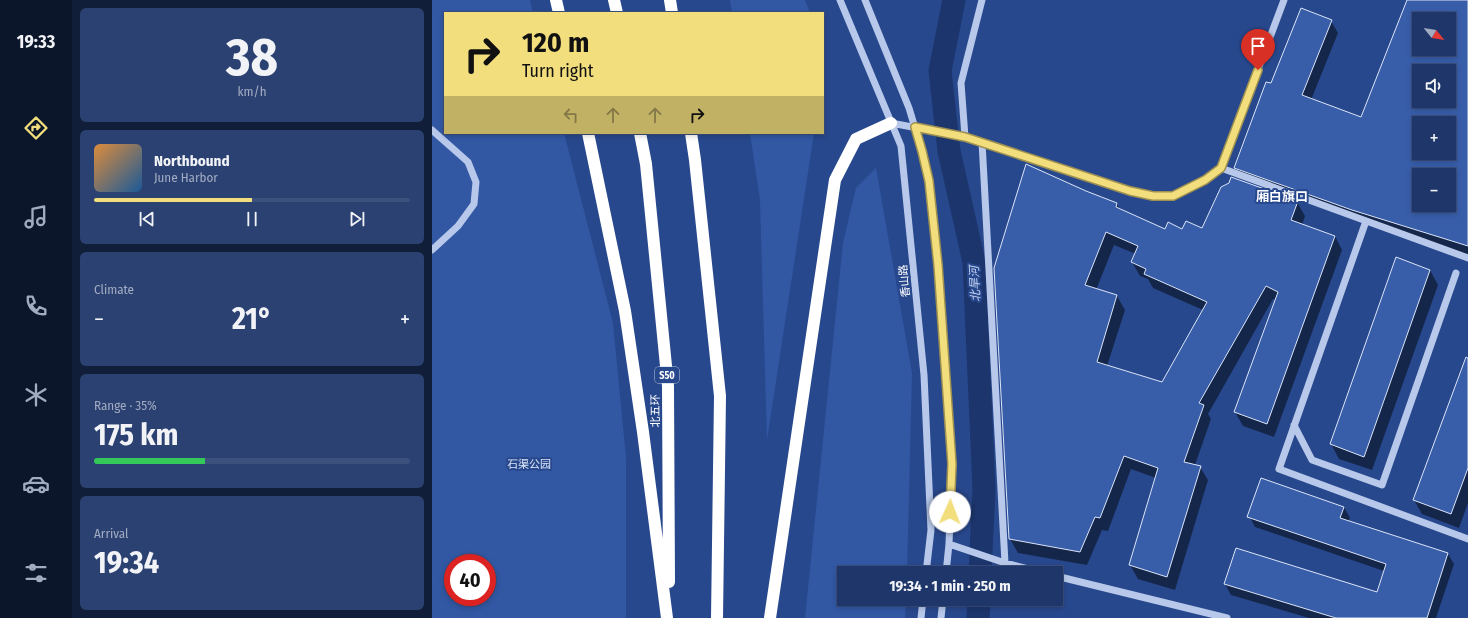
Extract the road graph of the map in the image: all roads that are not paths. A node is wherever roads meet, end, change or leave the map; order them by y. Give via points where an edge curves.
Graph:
1 (556, 0) edge
2 (614, 0) edge
3 (670, 0) edge
4 (840, 0) edge
5 (865, 0) edge
6 (982, 0) edge
7 (1284, 0) edge
8 (559, 12) edge
9 (617, 12) edge
10 (672, 12) edge
11 (891, 123) junction
12 (915, 127) junction
13 (432, 130) edge
14 (588, 134) edge
15 (640, 134) edge
16 (691, 134) edge
17 (965, 137) junction
18 (982, 142) junction
19 (1221, 168) junction
20 (1366, 221) junction
21 (432, 250) edge
22 (1468, 258) edge
23 (1456, 273) dead end
24 (1294, 425) junction
25 (1468, 539) edge
26 (949, 544) junction
27 (1005, 563) junction
28 (927, 566) edge
29 (947, 566) edge
30 (1017, 566) edge
31 (1063, 578) edge
32 (922, 606) edge
33 (942, 606) edge
34 (668, 618) edge
35 (717, 618) edge
36 (770, 618) edge
37 (921, 618) edge
38 (941, 618) edge
39 (1227, 618) edge

1 - 8 highway
2 - 9 highway
3 - 10 highway
4 - 11 street, 香山路
5 - 12 street
6 - 17 street via 961,83
7 - 19 street
11 - 12 street
11 - 28 street, 香山路 via 901,146 924,375 931,530
11 - 36 highway via 856,139 835,180
12 - 17 street
12 - 26 street via 929,181 938,265 952,464
13 - 21 street via 468,162 476,182 474,204 458,226
14 - 34 highway via 625,311
15 - 34 highway, 北五环 / S50 via 646,164 668,386
16 - 35 highway via 720,396
17 - 18 street
18 - 19 street via 1130,191 1153,196 1173,196 1205,180
18 - 27 street
19 - 20 street
20 - 22 street
20 - 24 street
23 - 24 street via 1382,485 1312,460
24 - 25 street via 1279,469
26 - 27 street
26 - 29 street
27 - 30 street
31 - 39 street
32 - 37 street
33 - 38 street

